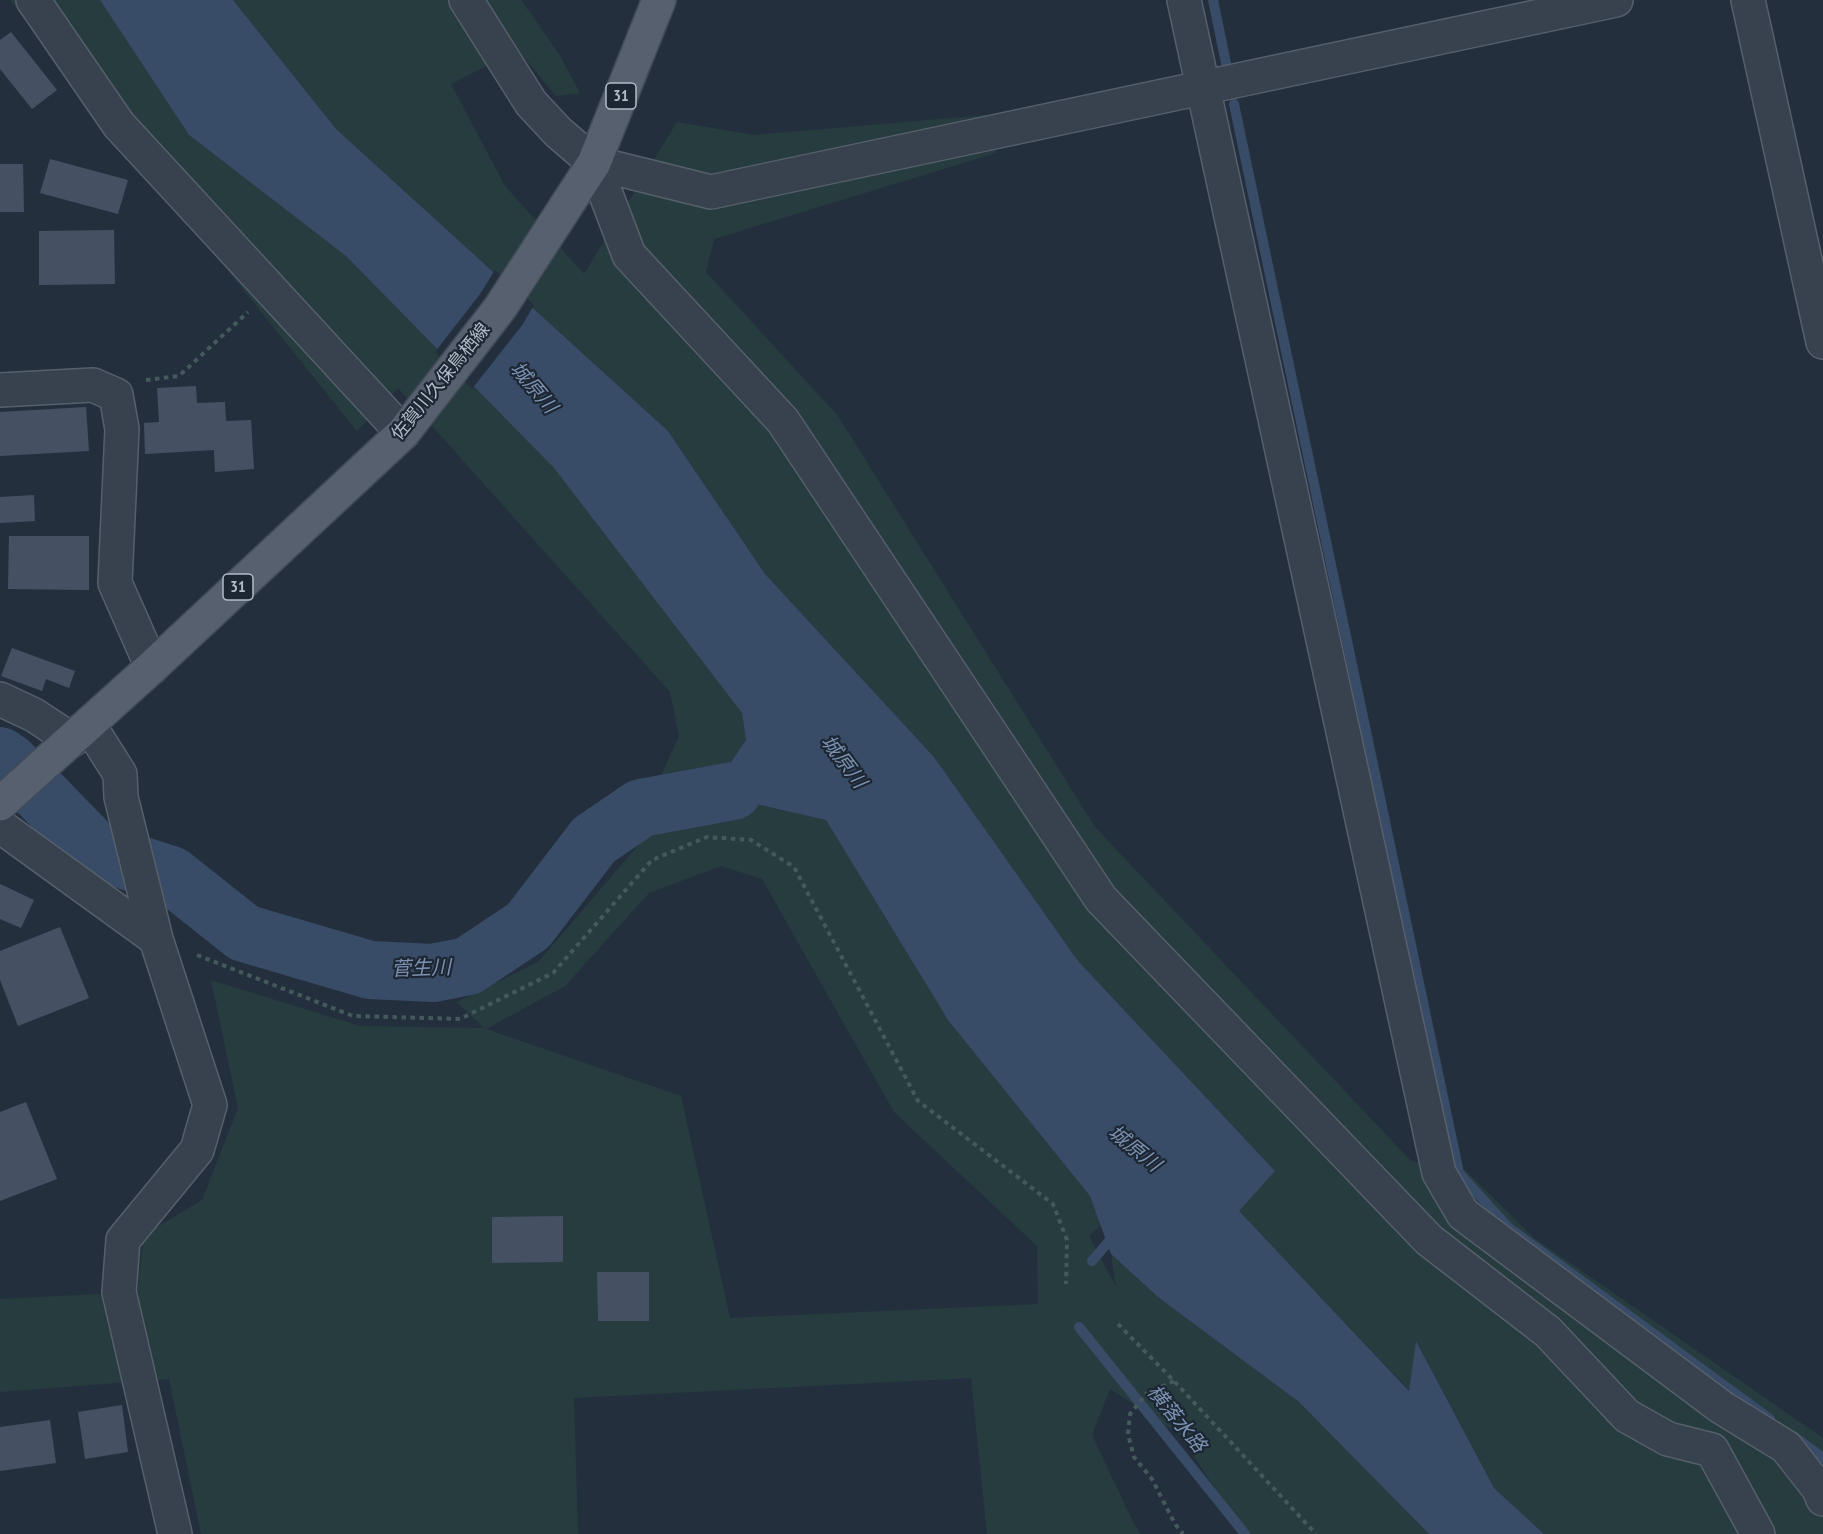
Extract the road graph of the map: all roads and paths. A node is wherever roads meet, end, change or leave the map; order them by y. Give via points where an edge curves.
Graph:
1 (33, 0) edge
2 (466, 0) edge
3 (659, 0) edge
4 (1184, 0) edge
5 (1616, 0) edge
6 (1748, 0) edge
7 (1203, 89) junction
8 (585, 176) junction
9 (272, 291) junction
10 (1823, 342) edge
11 (0, 390) edge
12 (116, 395) junction
13 (403, 434) junction
14 (152, 667) junction
15 (0, 699) edge
16 (81, 733) junction
17 (0, 804) edge
18 (0, 826) edge
19 (156, 939) junction
20 (1066, 1284) dead end
21 (1118, 1324) dead end
22 (1174, 1381) junction
23 (1721, 1407) junction
24 (1712, 1450) junction
25 (1823, 1499) edge
26 (175, 1534) edge
27 (1183, 1534) edge
28 (1316, 1534) edge
29 (1758, 1534) edge

1 - 9 street via 119,125
2 - 8 street via 531,104 558,132
3 - 8 main road, 佐賀川久保鳥栖線 / 31
4 - 7 street
5 - 7 street
6 - 10 street
7 - 8 street via 711,192
7 - 23 street via 1439,1173 1463,1214
8 - 13 main road, 佐賀川久保鳥栖線 / 31 via 500,308
8 - 24 street via 629,255 783,421 1101,899 1429,1240 1548,1332 1627,1416 1668,1439
9 - 12 path via 179,375 137,381
9 - 13 street
11 - 12 street via 93,385
12 - 14 street via 123,429 115,583
13 - 14 main road, 佐賀川久保鳥栖線 / 31
14 - 16 main road, 佐賀川久保鳥栖線 / 31
15 - 16 street
16 - 17 main road, 31
16 - 19 street via 120,774 121,797
18 - 19 street
19 - 20 path via 353,1016 460,1019 553,973 652,860 707,837 751,840 794,867 918,1101 1053,1204 1067,1240
19 - 26 street via 210,1105 197,1150 123,1240 119,1292
21 - 22 path
22 - 27 path via 1146,1394 1130,1414 1128,1434 1134,1457 1152,1479
22 - 28 path
23 - 24 street
23 - 25 street via 1786,1448
24 - 29 street

